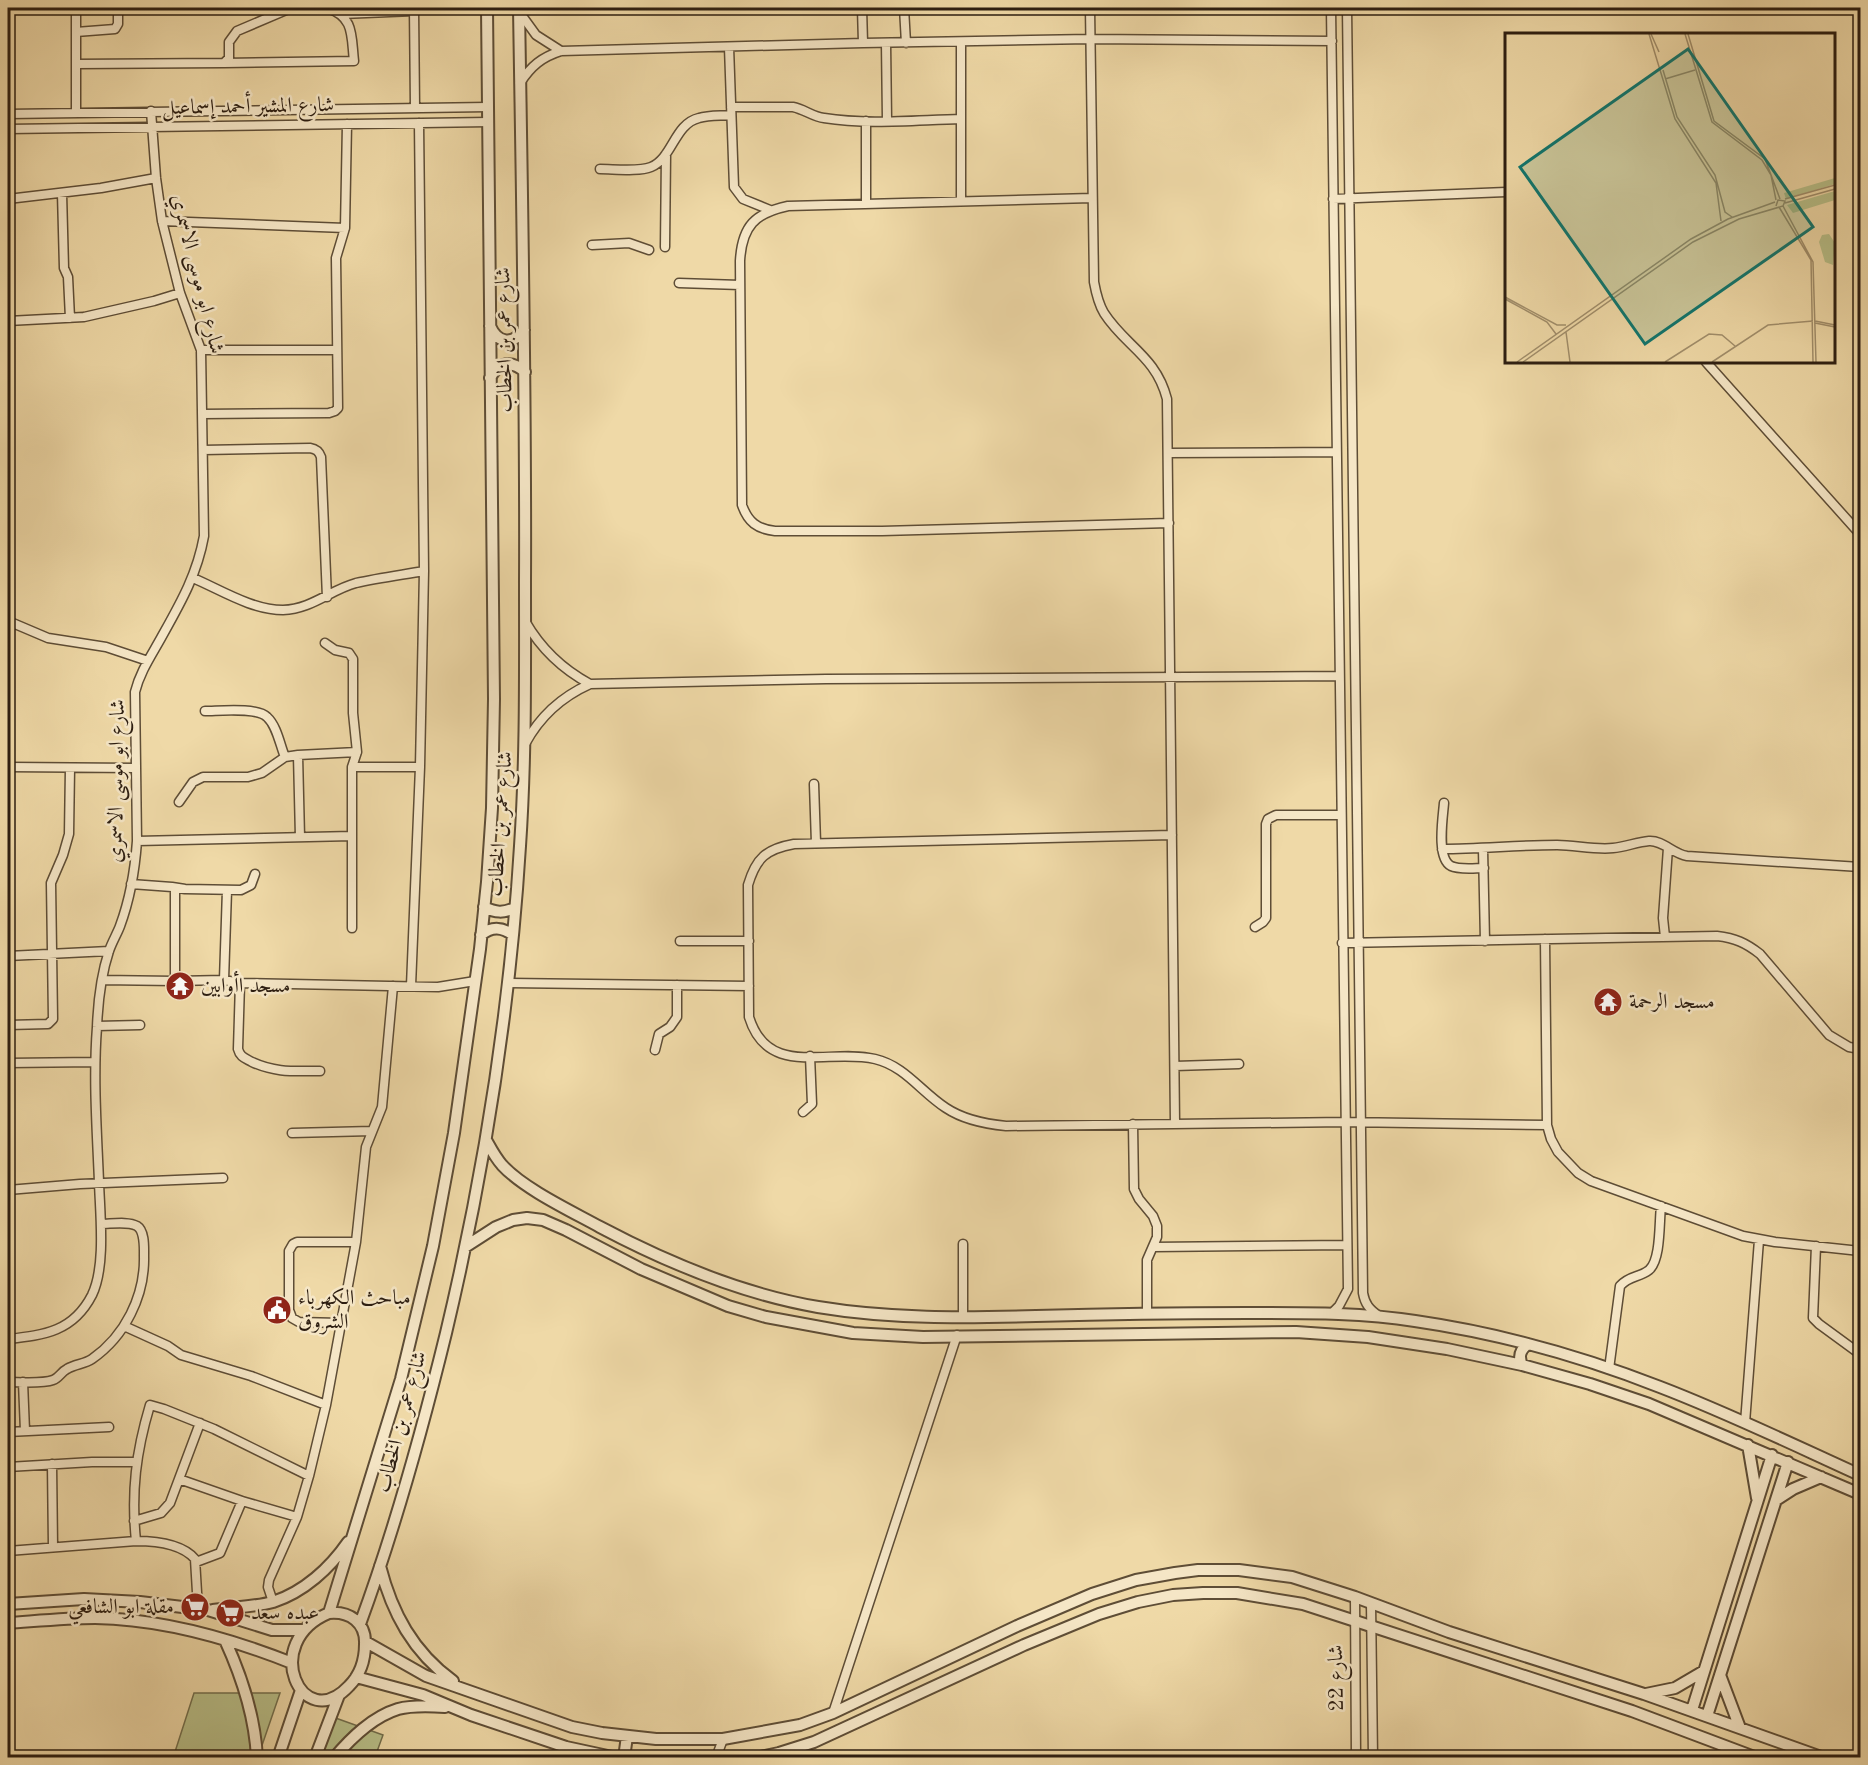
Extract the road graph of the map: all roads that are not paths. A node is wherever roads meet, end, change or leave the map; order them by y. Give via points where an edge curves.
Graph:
1 (76, 8) edge
2 (118, 8) edge
3 (200, 8) edge
4 (209, 8) edge
5 (291, 8) edge
6 (327, 8) edge
7 (487, 8) edge
8 (862, 8) edge
9 (904, 8) edge
10 (1090, 8) edge
11 (1331, 8) edge
12 (1347, 8) edge
13 (414, 9) edge
14 (519, 10) edge
15 (342, 14) junction
16 (76, 32) junction
17 (1090, 39) junction
18 (1332, 41) junction
19 (961, 42) junction
20 (863, 43) junction
21 (886, 43) junction
22 (906, 43) junction
23 (729, 47) junction
24 (561, 51) junction
25 (224, 63) junction
26 (76, 64) junction
27 (520, 82) junction
28 (488, 107) junction
29 (415, 108) junction
30 (151, 111) junction
31 (731, 111) junction
32 (76, 112) junction
33 (8, 114) edge
34 (961, 119) junction
35 (887, 120) junction
36 (866, 121) junction
37 (489, 122) junction
38 (419, 123) junction
39 (347, 124) junction
40 (152, 127) junction
41 (8, 129) edge
42 (666, 154) junction
43 (600, 169) dead end
44 (156, 178) junction
45 (1505, 192) edge
46 (62, 193) junction
47 (1092, 198) junction
48 (8, 199) edge
49 (1333, 199) junction
50 (1349, 199) junction
51 (961, 201) junction
52 (866, 204) junction
53 (770, 210) junction
54 (162, 221) junction
55 (345, 228) junction
56 (592, 245) dead end
57 (665, 247) dead end
58 (649, 250) dead end
59 (679, 283) dead end
60 (740, 285) junction
61 (180, 293) junction
62 (70, 318) junction
63 (8, 321) edge
64 (490, 326) junction
65 (524, 330) junction
66 (201, 350) junction
67 (337, 350) junction
68 (1707, 363) edge
69 (525, 372) junction
70 (490, 378) junction
71 (202, 414) junction
72 (202, 450) junction
73 (1336, 452) junction
74 (1168, 453) junction
75 (1169, 523) junction
76 (1860, 534) edge
77 (424, 571) junction
78 (193, 578) junction
79 (327, 597) junction
80 (8, 621) edge
81 (525, 621) junction
82 (325, 643) dead end
83 (148, 661) junction
84 (1170, 676) junction
85 (1339, 676) junction
86 (590, 684) junction
87 (205, 711) dead end
88 (525, 744) junction
89 (357, 752) junction
90 (298, 755) junction
91 (285, 757) junction
92 (8, 767) edge
93 (352, 767) junction
94 (420, 767) junction
95 (70, 768) junction
96 (136, 768) junction
97 (814, 784) dead end
98 (178, 802) dead end
99 (1444, 803) dead end
100 (1340, 815) junction
101 (1172, 835) junction
102 (352, 836) junction
103 (300, 837) junction
104 (137, 841) junction
105 (816, 843) junction
106 (1668, 848) junction
107 (1442, 849) junction
108 (1484, 849) junction
109 (1860, 867) edge
110 (1484, 868) junction
111 (255, 874) dead end
112 (131, 884) junction
113 (176, 888) junction
114 (227, 890) junction
115 (484, 908) junction
116 (515, 908) junction
117 (1255, 927) dead end
118 (352, 928) dead end
119 (481, 935) junction
120 (513, 935) junction
121 (1665, 937) junction
122 (1545, 939) junction
123 (1485, 940) junction
124 (680, 941) dead end
125 (748, 941) junction
126 (1342, 943) junction
127 (1359, 943) junction
128 (109, 951) junction
129 (51, 954) junction
130 (8, 956) edge
131 (102, 980) junction
132 (224, 980) junction
133 (175, 981) junction
134 (475, 981) junction
135 (240, 983) junction
136 (508, 983) junction
137 (677, 985) junction
138 (393, 986) junction
139 (411, 986) junction
140 (749, 986) junction
141 (8, 1025) edge
142 (140, 1025) dead end
143 (97, 1026) junction
144 (1860, 1049) edge
145 (655, 1050) dead end
146 (810, 1056) junction
147 (95, 1062) junction
148 (8, 1063) edge
149 (1239, 1064) dead end
150 (1175, 1066) junction
151 (320, 1071) dead end
152 (803, 1112) dead end
153 (1345, 1122) junction
154 (1361, 1122) junction
155 (1176, 1123) junction
156 (1133, 1124) junction
157 (1547, 1125) junction
158 (372, 1131) junction
159 (292, 1133) dead end
160 (486, 1140) junction
161 (223, 1178) dead end
162 (99, 1183) junction
163 (8, 1190) edge
164 (1661, 1206) junction
165 (101, 1224) junction
166 (1759, 1240) junction
167 (356, 1242) junction
168 (963, 1244) dead end
169 (1347, 1245) junction
170 (1816, 1246) junction
171 (465, 1247) junction
172 (1153, 1247) junction
173 (1860, 1251) edge
174 (817, 1307) junction
175 (1147, 1313) junction
176 (1200, 1313) junction
177 (1332, 1313) junction
178 (1379, 1316) junction
179 (963, 1318) junction
180 (340, 1323) junction
181 (124, 1326) junction
182 (814, 1326) junction
183 (1201, 1333) junction
184 (957, 1335) junction
185 (1496, 1337) junction
186 (8, 1339) edge
187 (1528, 1344) junction
188 (1860, 1354) edge
189 (1491, 1358) junction
190 (1522, 1365) junction
191 (1609, 1369) junction
192 (8, 1382) edge
193 (23, 1382) junction
194 (326, 1405) junction
195 (200, 1422) junction
196 (1746, 1423) junction
197 (109, 1426) dead end
198 (25, 1431) junction
199 (8, 1432) edge
200 (1748, 1445) junction
201 (1772, 1455) junction
202 (136, 1462) junction
203 (1788, 1462) junction
204 (52, 1464) junction
205 (8, 1467) edge
206 (1860, 1475) edge
207 (309, 1476) junction
208 (1821, 1477) junction
209 (179, 1479) junction
210 (1860, 1494) edge
211 (1758, 1500) junction
212 (242, 1501) junction
213 (1776, 1501) junction
214 (297, 1517) junction
215 (134, 1521) junction
216 (354, 1534) junction
217 (136, 1541) junction
218 (53, 1547) junction
219 (8, 1551) edge
220 (196, 1562) junction
221 (380, 1566) junction
222 (1355, 1597) junction
223 (273, 1602) junction
224 (1371, 1603) junction
225 (8, 1604) edge
226 (203, 1610) junction
227 (330, 1613) junction
228 (1354, 1621) junction
229 (8, 1623) edge
230 (360, 1624) junction
231 (1371, 1626) junction
232 (304, 1630) junction
233 (225, 1640) junction
234 (366, 1642) junction
235 (292, 1664) junction
236 (1704, 1671) junction
237 (1720, 1674) junction
238 (356, 1677) junction
239 (460, 1687) junction
240 (301, 1690) junction
241 (1644, 1694) junction
242 (339, 1695) junction
243 (1692, 1710) junction
244 (833, 1713) junction
245 (471, 1715) junction
246 (1707, 1716) junction
247 (1740, 1728) junction
248 (627, 1736) junction
249 (723, 1739) junction
250 (1754, 1757) edge
251 (257, 1758) edge
252 (278, 1758) edge
253 (315, 1758) edge
254 (334, 1758) edge
255 (617, 1758) edge
256 (624, 1758) edge
257 (716, 1758) edge
258 (756, 1758) edge
259 (1356, 1758) edge
260 (1372, 1758) edge
261 (1824, 1758) edge

1 - 16 street
2 - 16 street via 115,29
3 - 4 street
5 - 25 street via 237,32 229,42 229,58
6 - 15 street
7 - 28 street, شارع عمر بن الخطاب
8 - 20 street
9 - 22 street
10 - 17 street
11 - 18 street
12 - 50 street
13 - 15 street
13 - 29 street
14 - 24 street via 536,35
14 - 27 street, شارع عمر بن الخطاب
15 - 25 street via 350,25 354,61
16 - 26 street
17 - 18 street
17 - 19 street
17 - 47 street
18 - 49 street
19 - 22 street
19 - 34 street
20 - 21 street
20 - 23 street
21 - 22 street
21 - 35 street
23 - 24 street
23 - 31 street
24 - 27 street via 537,62
25 - 26 street
26 - 32 street
27 - 65 street, شارع عمر بن الخطاب
28 - 29 street, شارع المشير أحمد إسماعيل
28 - 37 street, شارع عمر بن الخطاب
29 - 30 street, شارع المشير أحمد إسماعيل
30 - 32 street, شارع المشير أحمد إسماعيل
30 - 40 street, شارع ابو موسى الاسمري
31 - 36 street via 793,107 821,118
31 - 42 street via 691,121
31 - 53 street via 734,187 743,199
32 - 33 street, شارع المشير أحمد إسماعيل
34 - 35 street
34 - 51 street
35 - 36 street
36 - 52 street
37 - 38 street, شارع المشير أحمد إسماعيل
37 - 64 street, شارع عمر بن الخطاب
38 - 39 street, شارع المشير أحمد إسماعيل
38 - 77 street
39 - 40 street, شارع المشير أحمد إسماعيل
39 - 55 street
40 - 41 street, شارع المشير أحمد إسماعيل
40 - 44 street, شارع ابو موسى الاسمري
42 - 43 street via 646,169
42 - 57 street
44 - 46 street
44 - 54 street, شارع ابو موسى الاسمري
45 - 50 street
46 - 48 street
46 - 62 street
47 - 51 street
47 - 74 street via 1097,297 1111,323 1149,362 1164,385
49 - 50 street
49 - 73 street
50 - 127 street
51 - 52 street
52 - 53 street
53 - 60 street via 746,230 741,245
54 - 55 street
54 - 61 street, شارع ابو موسى الاسمري
55 - 67 street via 336,258
56 - 58 street via 629,243
59 - 60 street
60 - 75 street via 741,505 753,525 775,531 882,531
61 - 62 street
61 - 66 street, شارع ابو موسى الاسمري
62 - 63 street
64 - 65 street via 501,340 510,341
64 - 70 street, شارع عمر بن الخطاب
65 - 69 street, شارع عمر بن الخطاب
66 - 67 street
66 - 71 street, شارع ابو موسى الاسمري
67 - 71 street via 338,404 332,413
68 - 76 street
69 - 70 street via 510,363 494,370
69 - 81 street, شارع عمر بن الخطاب
70 - 115 street, شارع عمر بن الخطاب via 494,699 492,808
71 - 72 street, شارع ابو موسى الاسمري
72 - 78 street, شارع ابو موسى الاسمري via 204,536
72 - 79 street via 310,448 320,453
73 - 74 street
73 - 85 street
74 - 75 street
75 - 84 street
77 - 79 street via 356,584
77 - 94 street
78 - 79 street via 267,608 301,608
78 - 83 street, شارع ابو موسى الاسمري
80 - 83 street via 48,638 106,647
81 - 86 street via 556,661
81 - 88 street, شارع عمر بن الخطاب
82 - 89 street via 349,653 353,660
83 - 96 street, شارع ابو موسى الاسمري via 135,692
84 - 85 street
84 - 86 street
84 - 101 street
85 - 100 street
86 - 88 street via 552,708
87 - 91 street via 261,713 271,722
88 - 116 street, شارع عمر بن الخطاب
89 - 90 street
89 - 93 street
90 - 91 street
90 - 103 street
91 - 98 street via 248,777 202,777 189,786
92 - 95 street
93 - 94 street
93 - 102 street
94 - 139 street
95 - 96 street
95 - 129 street via 69,834 51,883
96 - 104 street, شارع ابو موسى الاسمري
97 - 105 street
99 - 107 street
100 - 117 street via 1276,815 1268,819 1266,918
100 - 126 street
101 - 105 street
101 - 150 street
102 - 103 street
102 - 118 street
103 - 104 street
104 - 112 street, شارع ابو موسى الاسمري
105 - 125 street via 777,847 753,869 748,885
106 - 108 street via 1651,841 1612,848 1559,845
106 - 109 street via 1687,856
106 - 121 street
107 - 108 street
107 - 110 street via 1451,866
108 - 110 street
110 - 123 street
111 - 114 street via 246,888
112 - 113 street
112 - 128 street, شارع ابو موسى الاسمري
113 - 114 street
113 - 133 street
114 - 132 street
115 - 116 street via 501,912
115 - 119 street, شارع عمر بن الخطاب
116 - 120 street, شارع عمر بن الخطاب
119 - 120 street via 495,928
119 - 134 street, شارع عمر بن الخطاب
120 - 136 street, شارع عمر بن الخطاب
121 - 122 street
121 - 144 street via 1717,936 1748,944 1829,1035
122 - 123 street
122 - 157 street
123 - 127 street
124 - 125 street
125 - 140 street
126 - 127 street
126 - 153 street
127 - 154 street
128 - 129 street
128 - 131 street, شارع ابو موسى الاسمري
129 - 130 street
129 - 141 street via 52,1020 48,1024
131 - 133 street
131 - 143 street, شارع ابو موسى الاسمري
132 - 133 street
132 - 135 street
134 - 139 street via 438,987
134 - 216 street, شارع عمر بن الخطاب via 434,1246 399,1389
135 - 138 street
135 - 151 street via 241,1056 279,1071
136 - 137 street
136 - 160 street, شارع عمر بن الخطاب
137 - 140 street
137 - 145 street via 677,1017 659,1035
138 - 139 street
138 - 158 street via 382,1107
140 - 146 street via 749,1017 761,1042 785,1056
142 - 143 street
143 - 147 street, شارع ابو موسى الاسمري
146 - 152 street via 812,1104
146 - 156 street via 863,1057 888,1063 944,1107 988,1125
147 - 148 street
147 - 162 street, شارع ابو موسى الاسمري
149 - 150 street
150 - 155 street
153 - 154 street
153 - 155 street
153 - 169 street
154 - 157 street
154 - 178 street via 1363,1293 1365,1302
155 - 156 street
156 - 172 street via 1134,1189 1157,1226
157 - 164 street via 1558,1152 1578,1173
158 - 159 street
158 - 167 street via 366,1147
160 - 171 street, شارع عمر بن الخطاب
160 - 174 street via 504,1167 516,1177 633,1244 745,1289
161 - 162 street
162 - 163 street
162 - 165 street, شارع ابو موسى الاسمري
164 - 166 street
164 - 191 street via 1656,1260 1651,1269 1620,1286
165 - 181 street via 130,1224 142,1231 142,1282
165 - 186 street, شارع ابو موسى الاسمري via 97,1282 84,1308 74,1319 48,1333
166 - 170 street
166 - 196 street
167 - 180 street
167 - 180 street via 297,1242 289,1251 292,1318 299,1322
168 - 179 street
169 - 172 street
169 - 177 street via 1347,1289
170 - 173 street
170 - 188 street via 1813,1318
171 - 182 street via 513,1220 543,1220 641,1269 728,1306
171 - 221 street, شارع عمر بن الخطاب via 419,1440
172 - 175 street via 1147,1260
174 - 179 street via 880,1315
174 - 182 street
175 - 176 street
175 - 179 street
176 - 177 street
176 - 183 street
177 - 178 street
178 - 185 street
180 - 194 street
181 - 193 street via 93,1359 68,1368 54,1380
181 - 194 street via 180,1355 251,1376
182 - 184 street via 888,1336
183 - 184 street
183 - 189 street via 1332,1333
184 - 244 street
185 - 187 street
185 - 189 street via 1501,1346
187 - 190 street via 1519,1356
187 - 191 street
189 - 190 street
190 - 200 street via 1640,1401
191 - 196 street
192 - 193 street
193 - 198 street
194 - 207 street
195 - 202 street via 150,1405
195 - 207 street
195 - 209 street
196 - 206 street
197 - 198 street
198 - 199 street
200 - 201 street
200 - 211 street
201 - 203 street
201 - 211 street
202 - 204 street
202 - 215 street
203 - 208 street
203 - 213 street
204 - 205 street
204 - 218 street
207 - 214 street
208 - 210 street
208 - 213 street
209 - 212 street
209 - 215 street via 166,1509 156,1516
211 - 236 street
212 - 214 street
212 - 220 street via 220,1553
213 - 237 street
214 - 223 street via 269,1580
215 - 217 street
216 - 223 street via 339,1556 315,1578
216 - 227 street, شارع عمر بن الخطاب
217 - 218 street
217 - 220 street via 178,1548
218 - 219 street
220 - 226 street
221 - 230 street, شارع عمر بن الخطاب
221 - 239 street via 392,1605 408,1635 434,1666
222 - 224 street
222 - 228 street, شارع 22
222 - 244 street via 1292,1578 1239,1570 1198,1570 1136,1580 1017,1626
223 - 226 street
224 - 231 street, شارع 22
224 - 241 street
225 - 226 street via 102,1599
226 - 232 street via 272,1630
227 - 230 street via 343,1613
227 - 232 street
228 - 231 street
228 - 258 street via 1303,1604 1237,1593 1173,1595 1138,1602 1024,1646 814,1742
228 - 259 street, شارع 22
229 - 233 street via 120,1620 170,1626
230 - 234 street
231 - 250 street via 1632,1712
231 - 260 street, شارع 22
232 - 235 street via 295,1646
233 - 235 street
233 - 251 street via 246,1692
234 - 238 street
234 - 239 street via 426,1676
235 - 240 street via 294,1680
236 - 241 street via 1675,1688
236 - 243 street
237 - 246 street
237 - 247 street
238 - 242 street
238 - 245 street via 423,1695
239 - 248 street via 570,1726
240 - 242 street via 318,1700
240 - 252 street
241 - 243 street
242 - 253 street
243 - 246 street
244 - 249 street via 800,1725
245 - 254 street via 448,1707 398,1709 375,1720
245 - 255 street via 566,1747
246 - 247 street
247 - 261 street
248 - 249 street
248 - 256 street
249 - 257 street

